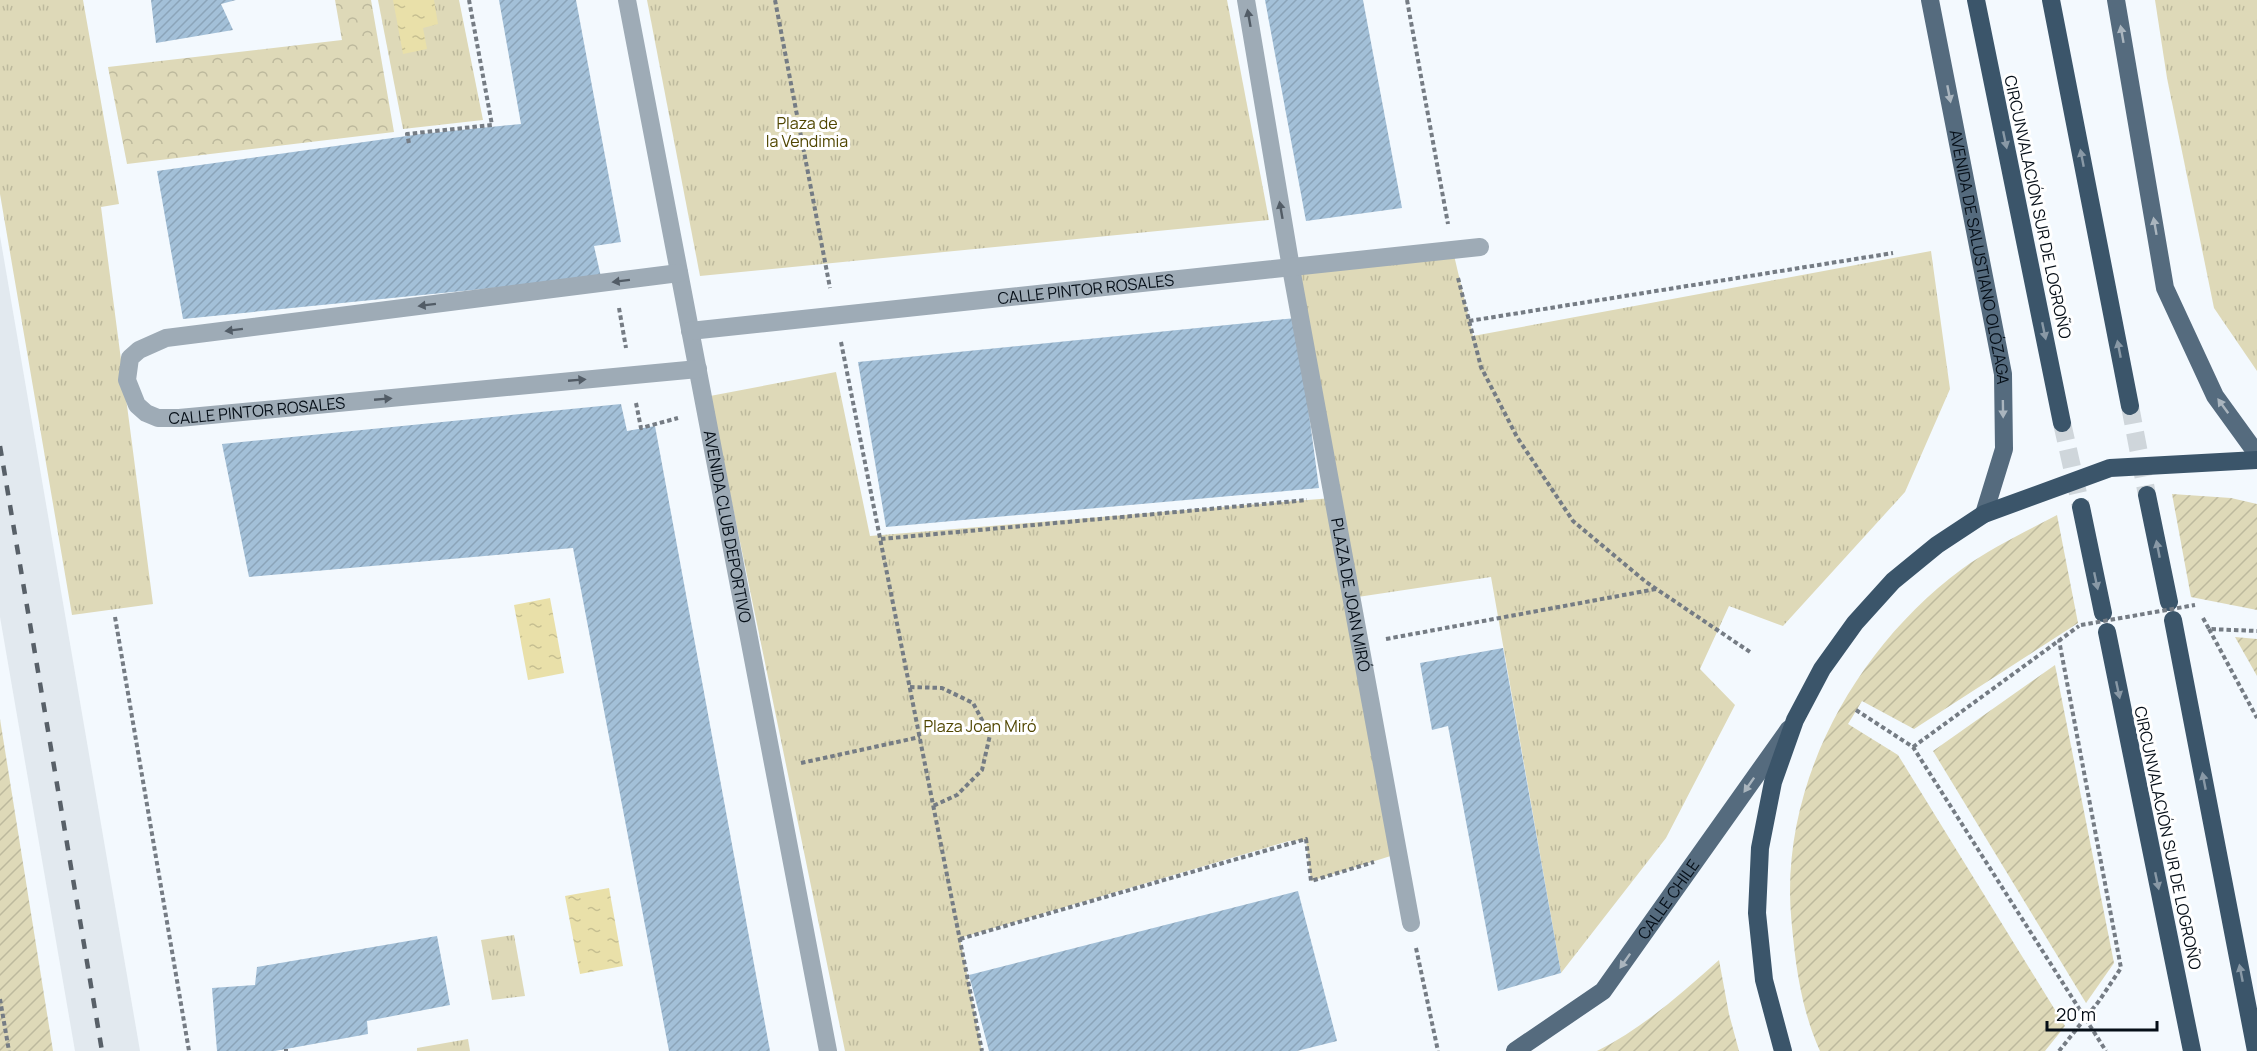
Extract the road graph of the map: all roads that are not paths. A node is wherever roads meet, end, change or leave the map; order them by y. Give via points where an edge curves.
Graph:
1 (627, 0) edge
2 (1246, 0) edge
3 (1930, 0) edge
4 (1976, 0) edge
5 (2051, 0) edge
6 (2116, 0) edge
7 (1480, 247) dead end
8 (1291, 268) junction
9 (679, 273) junction
10 (690, 331) junction
11 (698, 369) junction
12 (2130, 406) tunnel mouth
13 (2062, 423) tunnel mouth
14 (2257, 454) edge
15 (2257, 460) edge
16 (2147, 495) tunnel mouth
17 (2080, 507) tunnel mouth
18 (1984, 514) junction
19 (2103, 613) dead end
20 (2106, 632) dead end
21 (1795, 720) junction
22 (1411, 923) road end
23 (828, 1051) edge
24 (1515, 1051) edge
25 (1783, 1051) edge
26 (2192, 1051) edge
27 (2256, 1051) edge

1 - 9 street, AVENIDA CLUB DEPORTIVO
8 -> 2 street
3 -> 18 main road, AVENIDA DE SALUSTIANO OLÓZAGA via 2003,374 2004,449
4 -> 13 highway, CIRCUNVALACIÓN SUR DE LOGROÑO
12 -> 5 highway
14 -> 6 main road via 2215,396 2165,288
7 - 8 street, CALLE PINTOR ROSALES
8 - 10 street, CALLE PINTOR ROSALES
8 - 22 street, PLAZA DE JOAN MIRÓ
9 - 10 street, AVENIDA CLUB DEPORTIVO
9 -> 11 street, CALLE PINTOR ROSALES via 166,339 130,358 127,381 137,405 146,413 158,418 179,418
10 - 11 street, AVENIDA CLUB DEPORTIVO
11 - 23 street, AVENIDA CLUB DEPORTIVO
15 - 18 highway via 2110,468
27 -> 16 highway
17 -> 19 highway
18 - 21 highway via 1893,581 1848,632 1822,669
20 -> 26 highway, CIRCUNVALACIÓN SUR DE LOGROÑO
21 -> 24 main road, CALLE CHILE via 1603,991
21 - 25 highway via 1773,782 1762,837 1757,914 1764,980

